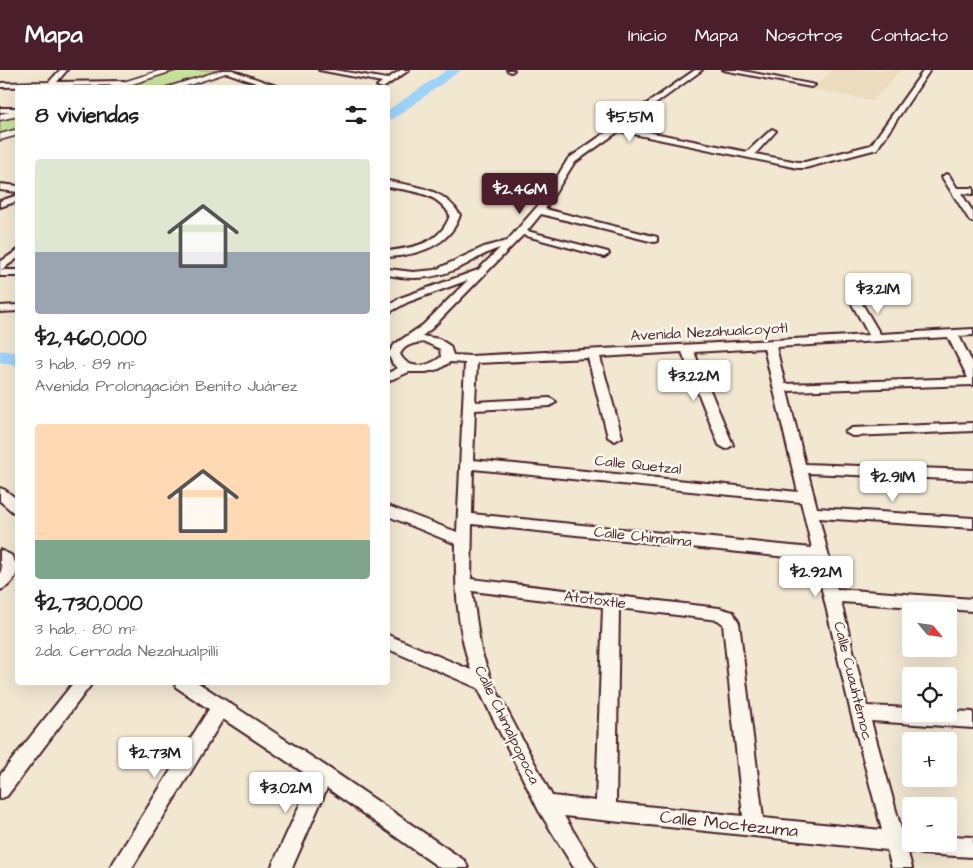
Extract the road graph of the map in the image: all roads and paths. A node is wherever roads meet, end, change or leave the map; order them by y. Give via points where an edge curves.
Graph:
1 (64, 70) edge
2 (172, 70) edge
3 (229, 70) edge
4 (322, 70) edge
5 (406, 70) edge
6 (698, 70) edge
7 (726, 70) edge
8 (927, 70) edge
9 (388, 82) junction
10 (124, 83) junction
11 (0, 85) edge
12 (49, 85) edge
13 (118, 85) edge
14 (179, 85) edge
15 (271, 85) edge
16 (383, 85) edge
17 (811, 85) dead end
18 (0, 110) edge
19 (15, 111) edge
20 (15, 112) edge
21 (0, 117) edge
22 (616, 128) junction
23 (772, 131) dead end
24 (15, 133) edge
25 (0, 137) edge
26 (749, 155) junction
27 (946, 177) dead end
28 (390, 184) edge
29 (0, 187) edge
30 (15, 189) edge
31 (954, 190) junction
32 (973, 191) edge
33 (15, 199) edge
34 (0, 204) edge
35 (540, 211) junction
36 (973, 219) edge
37 (521, 232) junction
38 (654, 239) dead end
39 (510, 243) junction
40 (480, 252) junction
41 (392, 254) edge
42 (604, 254) dead end
43 (15, 255) edge
44 (492, 260) junction
45 (0, 267) edge
46 (482, 270) junction
47 (390, 272) edge
48 (0, 273) edge
49 (15, 273) edge
50 (857, 304) dead end
51 (15, 308) edge
52 (0, 309) edge
53 (390, 309) edge
54 (435, 318) junction
55 (973, 332) edge
56 (952, 334) junction
57 (876, 337) junction
58 (406, 342) junction
59 (442, 344) junction
60 (769, 344) junction
61 (687, 349) junction
62 (593, 354) junction
63 (391, 357) edge
64 (447, 358) junction
65 (471, 360) junction
66 (409, 368) junction
67 (390, 376) edge
68 (973, 376) edge
69 (973, 381) edge
70 (781, 388) junction
71 (550, 402) dead end
72 (469, 406) junction
73 (973, 427) edge
74 (852, 432) dead end
75 (615, 437) dead end
76 (726, 445) dead end
77 (466, 464) junction
78 (801, 468) junction
79 (973, 475) edge
80 (0, 493) edge
81 (810, 505) junction
82 (15, 506) edge
83 (390, 512) edge
84 (464, 518) junction
85 (973, 523) edge
86 (464, 541) junction
87 (15, 552) edge
88 (822, 555) junction
89 (1, 557) edge
90 (10, 575) edge
91 (463, 584) junction
92 (832, 595) junction
93 (611, 602) junction
94 (973, 605) edge
95 (390, 643) edge
96 (484, 683) junction
97 (83, 685) edge
98 (186, 685) edge
99 (219, 709) junction
100 (860, 713) junction
101 (973, 720) edge
102 (323, 775) junction
103 (0, 790) edge
104 (546, 805) junction
105 (606, 810) junction
106 (754, 826) junction
107 (902, 837) edge
108 (902, 843) edge
109 (957, 845) edge
110 (973, 846) edge
111 (903, 852) edge
112 (120, 868) edge
113 (281, 868) edge
114 (458, 868) edge
115 (586, 868) edge
116 (902, 868) edge

1 - 12 street
2 - 10 main road
3 - 14 main road
3 - 15 street
4 - 9 street
5 - 9 street
6 - 22 street
7 - 17 street
8 - 26 street via 874,147 805,165
9 - 16 street
10 - 12 street
10 - 13 main road
11 - 12 street
18 - 19 street
20 - 21 main road
22 - 26 street
22 - 35 street via 571,161
23 - 26 street
24 - 25 main road
27 - 31 street
28 - 41 street via 435,195 450,204 455,215 452,228 435,242
29 - 30 street
31 - 32 street
31 - 36 street
33 - 34 street
35 - 37 street
35 - 38 street
37 - 39 street
37 - 42 street
39 - 40 street via 493,245
39 - 44 street
40 - 44 street
40 - 47 street via 435,274 410,276
43 - 45 street
44 - 46 street
46 - 53 street via 404,300
46 - 54 street
48 - 49 street
50 - 57 street
51 - 52 street
54 - 58 street
54 - 59 street via 434,334
55 - 56 street, Avenida Nezahualcoyotl
56 - 57 street, Avenida Nezahualcoyotl
56 - 68 street
57 - 60 street, Avenida Nezahualcoyotl
58 - 59 street via 425,339
58 - 63 street
59 - 64 street via 448,353
60 - 61 street, Avenida Nezahualcoyotl
60 - 70 street, Calle Cuauhtémoc
61 - 62 street, Avenida Nezahualcoyotl
61 - 76 street
62 - 65 street, Avenida Nezahualcoyotl
62 - 75 street
63 - 66 street
64 - 65 street, Avenida Nezahualcoyotl
64 - 66 street via 427,369
65 - 72 street, Calle Chimalpopoca
66 - 67 street
69 - 70 street
70 - 78 street, Calle Cuauhtémoc
71 - 72 street
72 - 77 street, Calle Chimalpopoca
73 - 74 street
77 - 81 street, Calle Quetzal
77 - 84 street, Calle Chimalpopoca
78 - 79 street
78 - 81 street, Calle Cuauhtémoc
80 - 82 street
81 - 85 street, Calle Quetzal
81 - 88 street, Calle Cuauhtémoc
83 - 86 street
84 - 86 street, Calle Chimalpopoca
84 - 88 street, Calle Chimalma
86 - 91 street, Calle Chimalpopoca
87 - 89 street
88 - 92 street, Calle Cuauhtémoc
89 - 90 street via 9,562
91 - 93 street, Atotoxtle
91 - 96 street, Calle Chimalpopoca via 473,651
92 - 94 street
92 - 100 street, Calle Cuauhtémoc
93 - 105 street
93 - 106 street, Atotoxtle via 719,614 731,623
95 - 96 street
96 - 104 street, Calle Chimalpopoca
97 - 103 street
98 - 99 street
99 - 102 street
99 - 112 street
100 - 101 street
100 - 107 street, Calle Cuauhtémoc
102 - 113 street
102 - 114 street
104 - 105 street, Calle Moctezuma
104 - 115 street, Calle Chimalpopoca
105 - 106 street, Calle Moctezuma
106 - 108 street, Calle Moctezuma
109 - 110 street
111 - 116 street, Calle Cuauhtémoc

